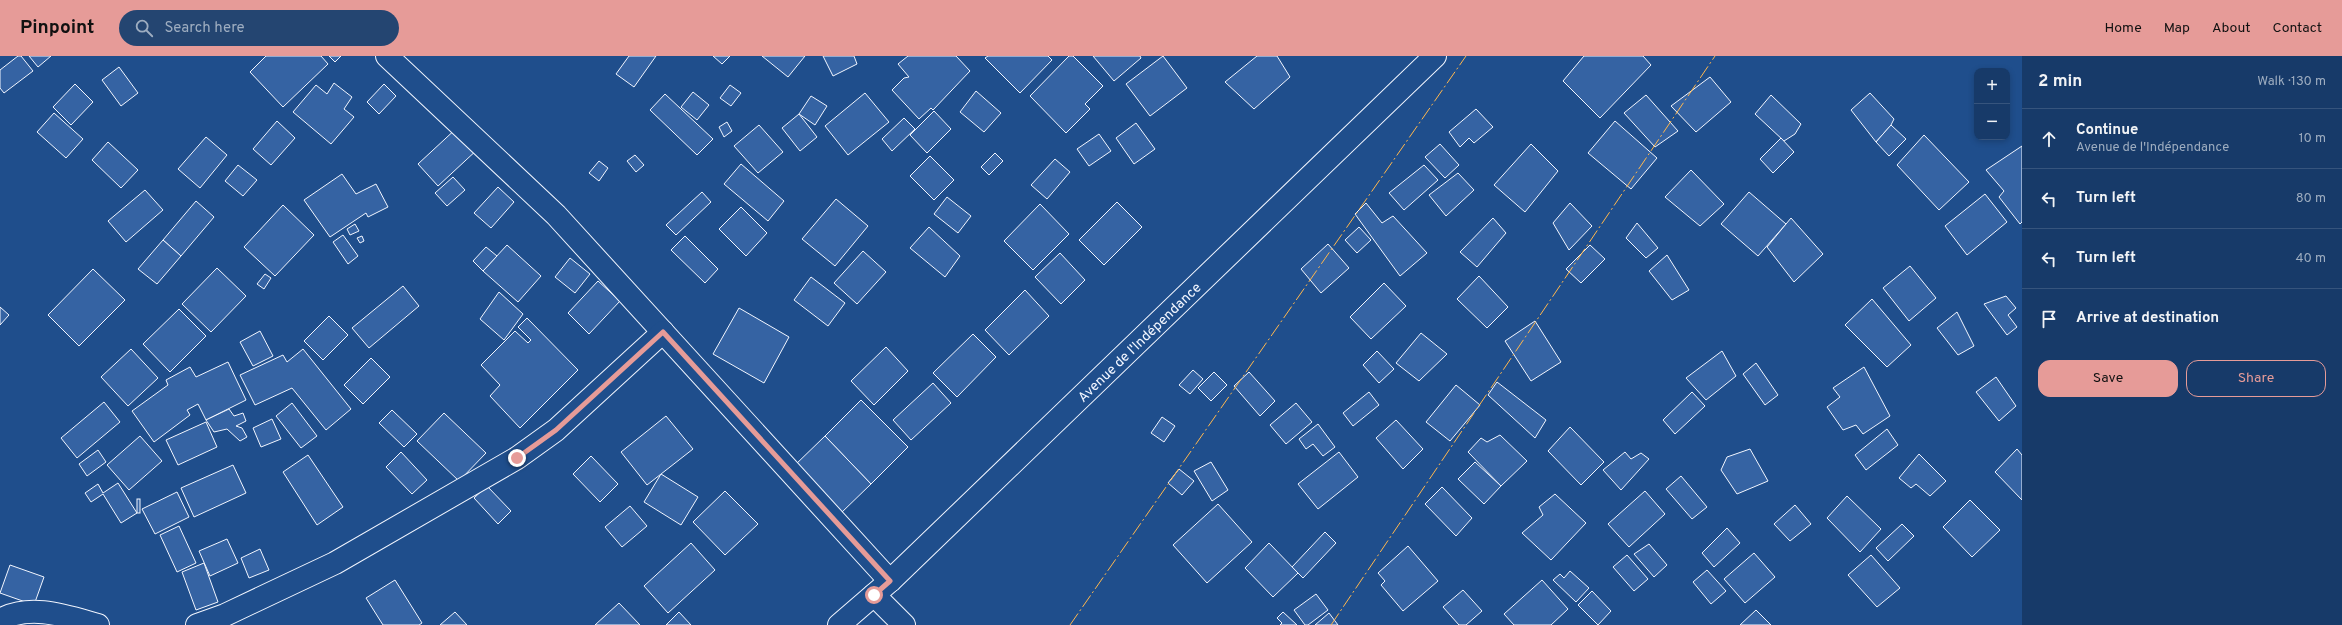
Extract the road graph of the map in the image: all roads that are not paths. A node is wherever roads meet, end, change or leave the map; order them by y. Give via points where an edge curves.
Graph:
1 (387, 56) edge
2 (1436, 56) edge
3 (663, 332) junction
4 (882, 588) junction
5 (0, 620) edge
6 (98, 625) edge
7 (197, 625) edge
8 (839, 625) edge
9 (904, 625) edge

1 - 3 street via 556,215
2 - 4 street, Avenue de l'Indépendance
3 - 4 street
3 - 7 street via 556,430 517,458 335,563
4 - 8 street, Avenue de l'Indépendance
4 - 9 street
5 - 6 street via 11,614 33,611 67,616

